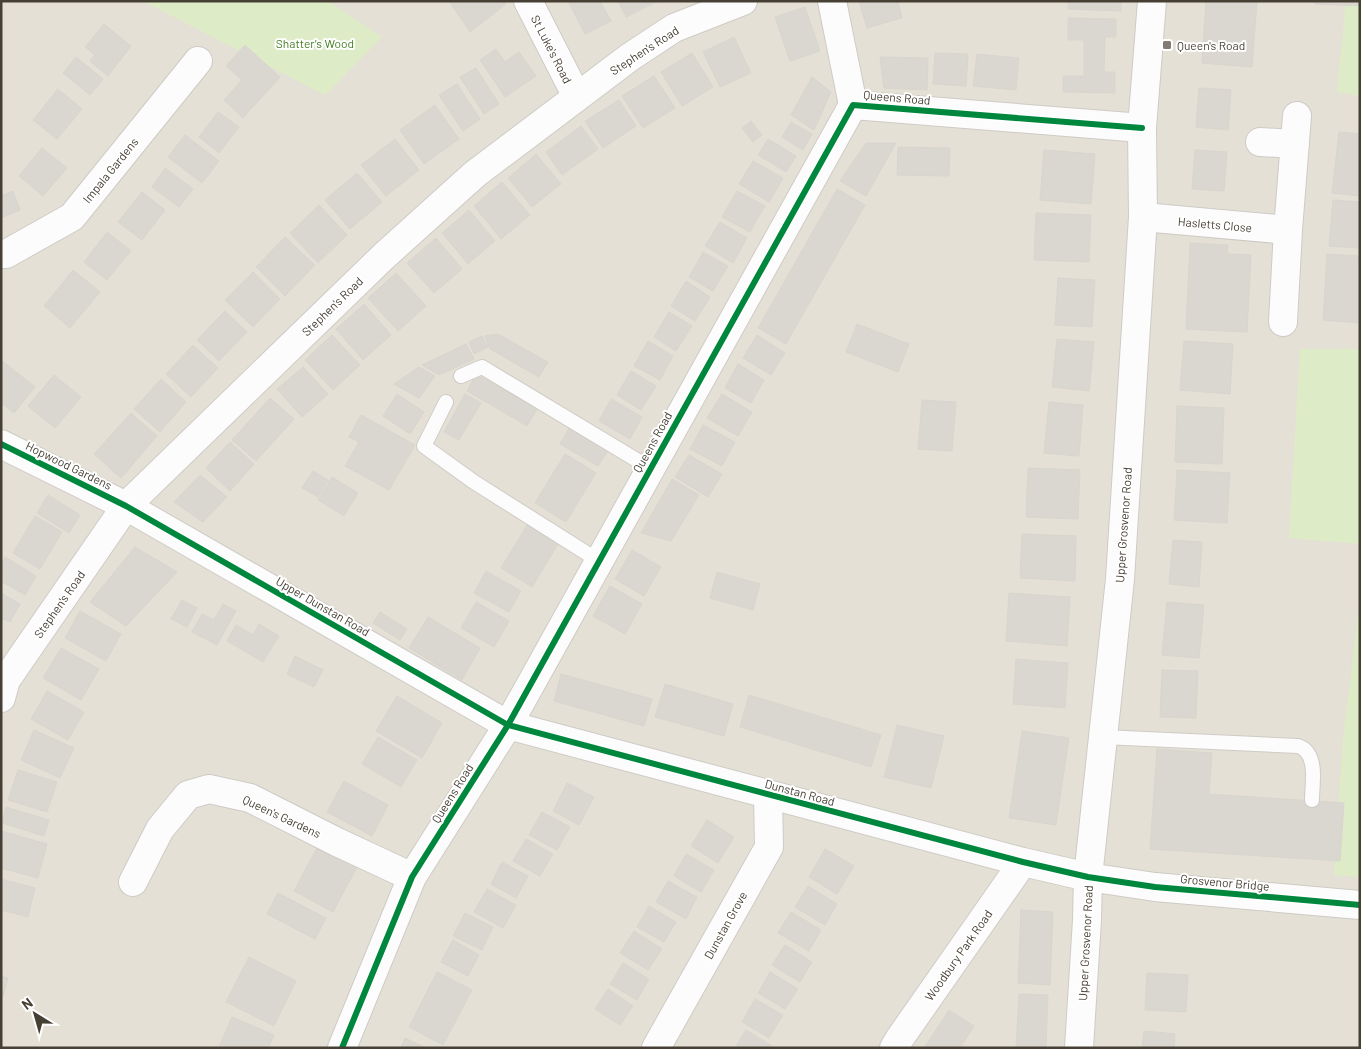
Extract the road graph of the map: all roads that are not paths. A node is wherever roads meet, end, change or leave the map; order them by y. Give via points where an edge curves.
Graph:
1 (528, 1) edge
2 (743, 1) edge
3 (832, 1) edge
4 (1152, 1) edge
5 (198, 61) dead end
6 (577, 97) junction
7 (853, 105) junction
8 (1297, 116) dead end
9 (1142, 128) junction
10 (1260, 142) dead end
11 (1295, 144) junction
12 (1143, 218) junction
13 (1288, 230) junction
14 (1, 254) edge
15 (1283, 322) dead end
16 (461, 376) dead end
17 (446, 402) dead end
18 (1, 444) edge
19 (650, 468) junction
20 (126, 506) junction
21 (599, 560) junction
22 (1, 698) edge
23 (508, 725) junction
24 (1103, 738) junction
25 (768, 795) junction
26 (1312, 800) dead end
27 (1023, 862) junction
28 (412, 877) junction
29 (1088, 877) junction
30 (134, 882) dead end
31 (1360, 905) edge
32 (342, 1048) edge
33 (656, 1048) edge
34 (894, 1048) edge
35 (1079, 1048) edge

1 - 6 street, St Luke's Road
2 - 6 street, Stephen's Road via 674,28
3 - 7 street
4 - 9 street, Upper Grosvenor Road
5 - 14 street, Impala Gardens via 72,217
6 - 20 street, Stephen's Road via 475,174 391,249
7 - 9 street, Queens Road
7 - 19 street, Queens Road
8 - 11 street
9 - 12 street, Upper Grosvenor Road
10 - 11 street
11 - 13 street
12 - 13 street, Hasletts Close
12 - 24 street, Upper Grosvenor Road via 1120,579
13 - 15 street
16 - 19 lane via 482,366
17 - 21 lane via 424,446 474,482
18 - 20 street, Hopwood Gardens
19 - 21 street, Queens Road
20 - 22 street, Stephen's Road via 6,680
20 - 23 street, Upper Dunstan Road
21 - 23 street, Queens Road
23 - 25 street, Dunstan Road
23 - 28 street, Queens Road
24 - 26 lane via 1298,746 1311,759
24 - 29 street, Upper Grosvenor Road
25 - 27 street, Dunstan Road
25 - 33 street, Dunstan Grove via 770,846
27 - 29 street, Dunstan Road
27 - 34 street, Woodbury Park Road
28 - 30 street, Queen's Gardens via 250,798 209,789 188,795 160,829
28 - 32 street, Queens Road
29 - 31 street, Grosvenor Bridge via 1155,887
29 - 35 street, Upper Grosvenor Road

